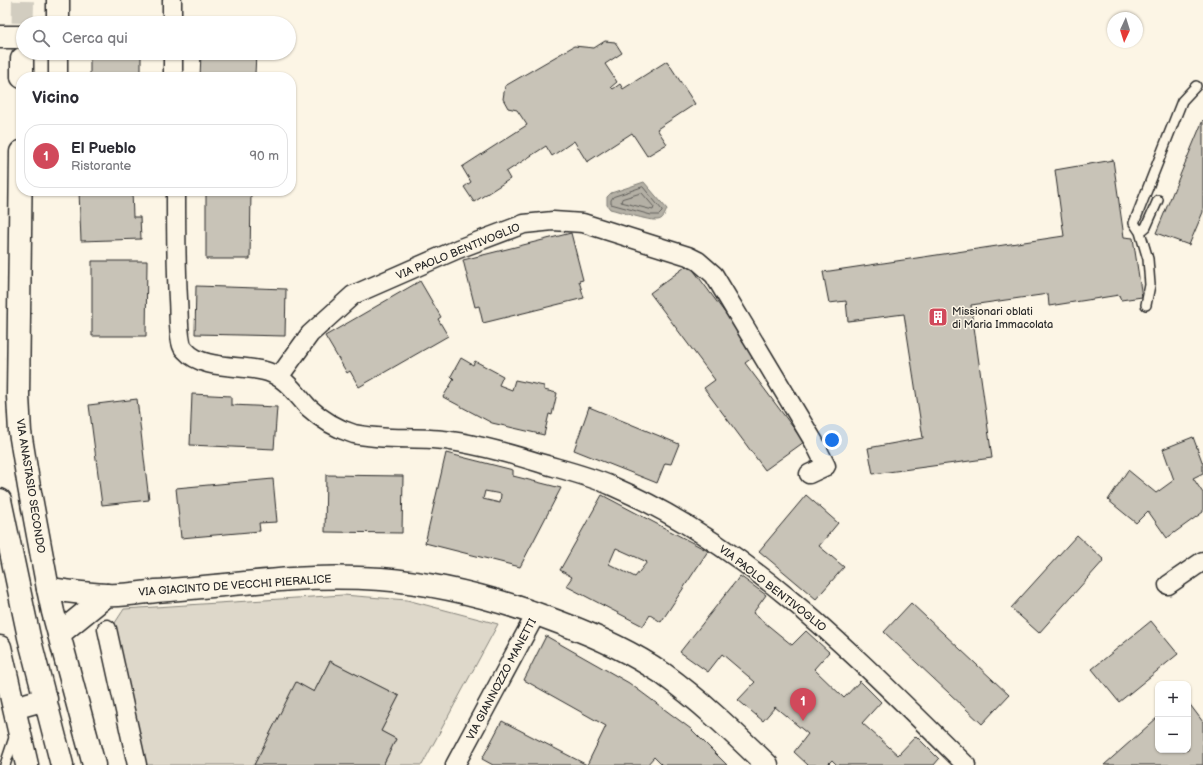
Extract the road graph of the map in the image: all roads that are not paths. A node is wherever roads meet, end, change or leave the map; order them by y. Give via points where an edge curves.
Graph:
1 (58, 0) edge
2 (172, 0) edge
3 (58, 16) edge
4 (172, 16) edge
5 (0, 37) edge
6 (16, 38) edge
7 (58, 60) edge
8 (173, 60) edge
9 (58, 72) edge
10 (173, 72) edge
11 (1196, 86) dead end
12 (21, 196) edge
13 (176, 196) edge
14 (1158, 200) dead end
15 (1140, 232) junction
16 (1146, 305) dead end
17 (279, 377) junction
18 (809, 474) dead end
19 (0, 500) edge
20 (1203, 561) edge
21 (1168, 585) dead end
22 (48, 589) junction
23 (107, 595) junction
24 (536, 614) junction
25 (107, 629) dead end
26 (59, 634) junction
27 (0, 647) edge
28 (46, 699) junction
29 (16, 717) junction
30 (5, 765) edge
31 (27, 765) edge
32 (62, 765) edge
33 (94, 765) edge
34 (137, 765) edge
35 (455, 765) edge
36 (767, 765) edge
37 (966, 765) edge

1 - 3 street
2 - 4 street
5 - 6 street
7 - 9 street
8 - 10 street
11 - 15 lane via 1182,101 1134,223
12 - 22 street, VIA ANASTASIO SECONDO via 19,412 29,487
13 - 17 street, VIA PAOLO BENTIVOGLIO via 180,339 184,349 189,355 205,362 262,370
14 - 15 lane via 1146,227
15 - 16 lane via 1148,259 1150,285
17 - 18 street, VIA PAOLO BENTIVOGLIO via 310,334 353,295 458,249 524,224 553,221 583,223 678,252 698,261 714,275 826,466
17 - 37 street, VIA PAOLO BENTIVOGLIO via 319,416 333,426 354,434 451,441 506,452 612,486 694,529 742,560 817,621
19 - 28 street via 29,638
20 - 21 street
22 - 23 street, VIA GIACINTO DE VECCHI PIERALICE
22 - 26 street, VIA ANASTASIO SECONDO
23 - 24 street, VIA GIACINTO DE VECCHI PIERALICE via 291,579 364,578 455,591
23 - 26 street
24 - 35 street, VIA GIANNOZZO MANETTI
24 - 36 street, VIA GIACINTO DE VECCHI PIERALICE via 608,642 661,673 713,714
25 - 34 street
26 - 33 street, VIA ANASTASIO SECONDO
27 - 29 street
28 - 29 street
28 - 32 street
29 - 30 lane
29 - 31 street

